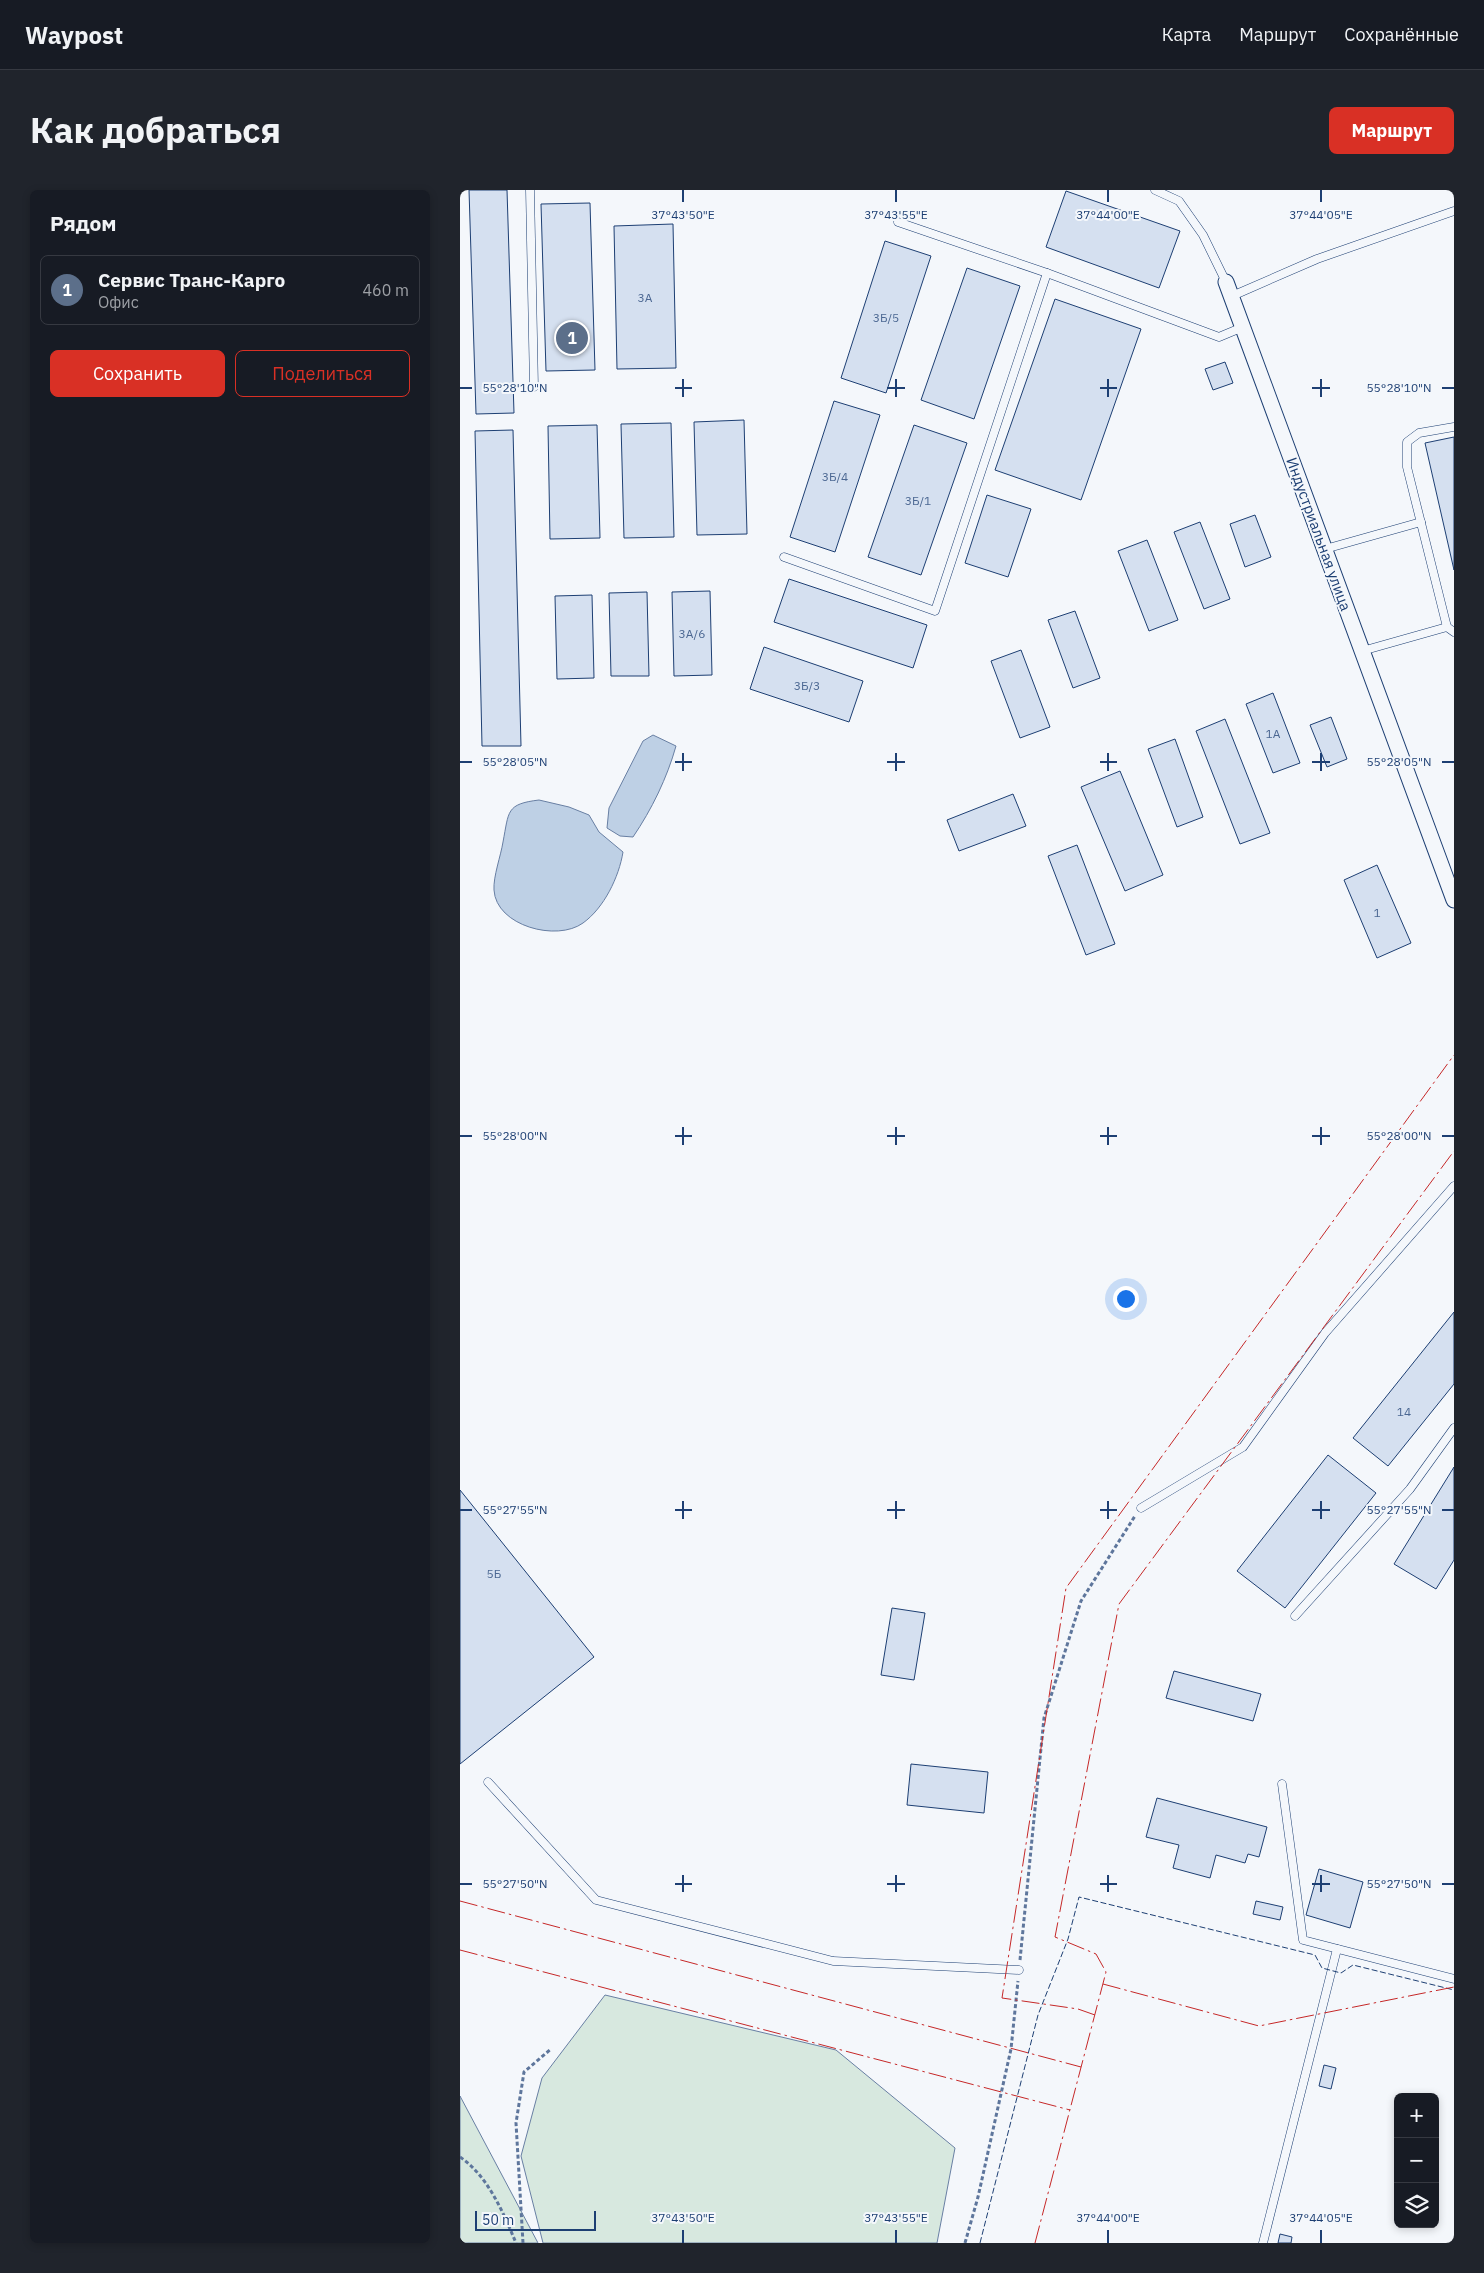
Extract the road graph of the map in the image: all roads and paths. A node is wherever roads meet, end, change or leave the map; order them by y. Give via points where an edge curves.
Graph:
1 (530, 190) edge
2 (1155, 190) edge
3 (1454, 211) edge
4 (898, 222) dead end
5 (1047, 274) junction
6 (1226, 282) joint
7 (1232, 296) junction
8 (1243, 327) junction
9 (534, 386) dead end
10 (1454, 426) edge
11 (1421, 522) junction
12 (1325, 549) junction
13 (784, 557) dead end
14 (1447, 627) junction
15 (1454, 632) edge
16 (1362, 651) junction
17 (1454, 900) edge
18 (1454, 1186) edge
19 (1454, 1428) edge
20 (1141, 1508) joint
21 (1295, 1616) dead end
22 (488, 1782) dead end
23 (1282, 1784) dead end
24 (1337, 1949) junction
25 (1019, 1970) junction
26 (1454, 1979) edge
27 (551, 2049) dead end
28 (460, 2158) edge
29 (516, 2243) edge
30 (524, 2243) edge
31 (965, 2243) edge
32 (1263, 2243) edge

1 - 9 lane
2 - 6 lane, Индустриальная улица via 1179,201 1203,235
3 - 7 lane via 1317,259
4 - 5 lane
5 - 8 lane via 1219,337
5 - 13 lane via 936,611
6 - 7 street, Индустриальная улица
7 - 8 street, Индустриальная улица
8 - 12 street, Индустриальная улица
10 - 11 lane via 1419,433 1407,442 1407,467
11 - 12 lane
11 - 14 lane
12 - 16 street, Индустриальная улица
14 - 15 lane
14 - 16 lane
16 - 17 street, Индустриальная улица
18 - 20 lane via 1325,1333 1244,1447
19 - 21 lane via 1410,1489
20 - 25 path via 1081,1601 1044,1718
22 - 25 lane via 596,1900 833,1961
23 - 24 lane via 1303,1940
24 - 26 lane
24 - 32 lane
25 - 31 path via 1011,2049
27 - 30 path via 524,2072 516,2123
28 - 29 path via 475,2167 503,2213

